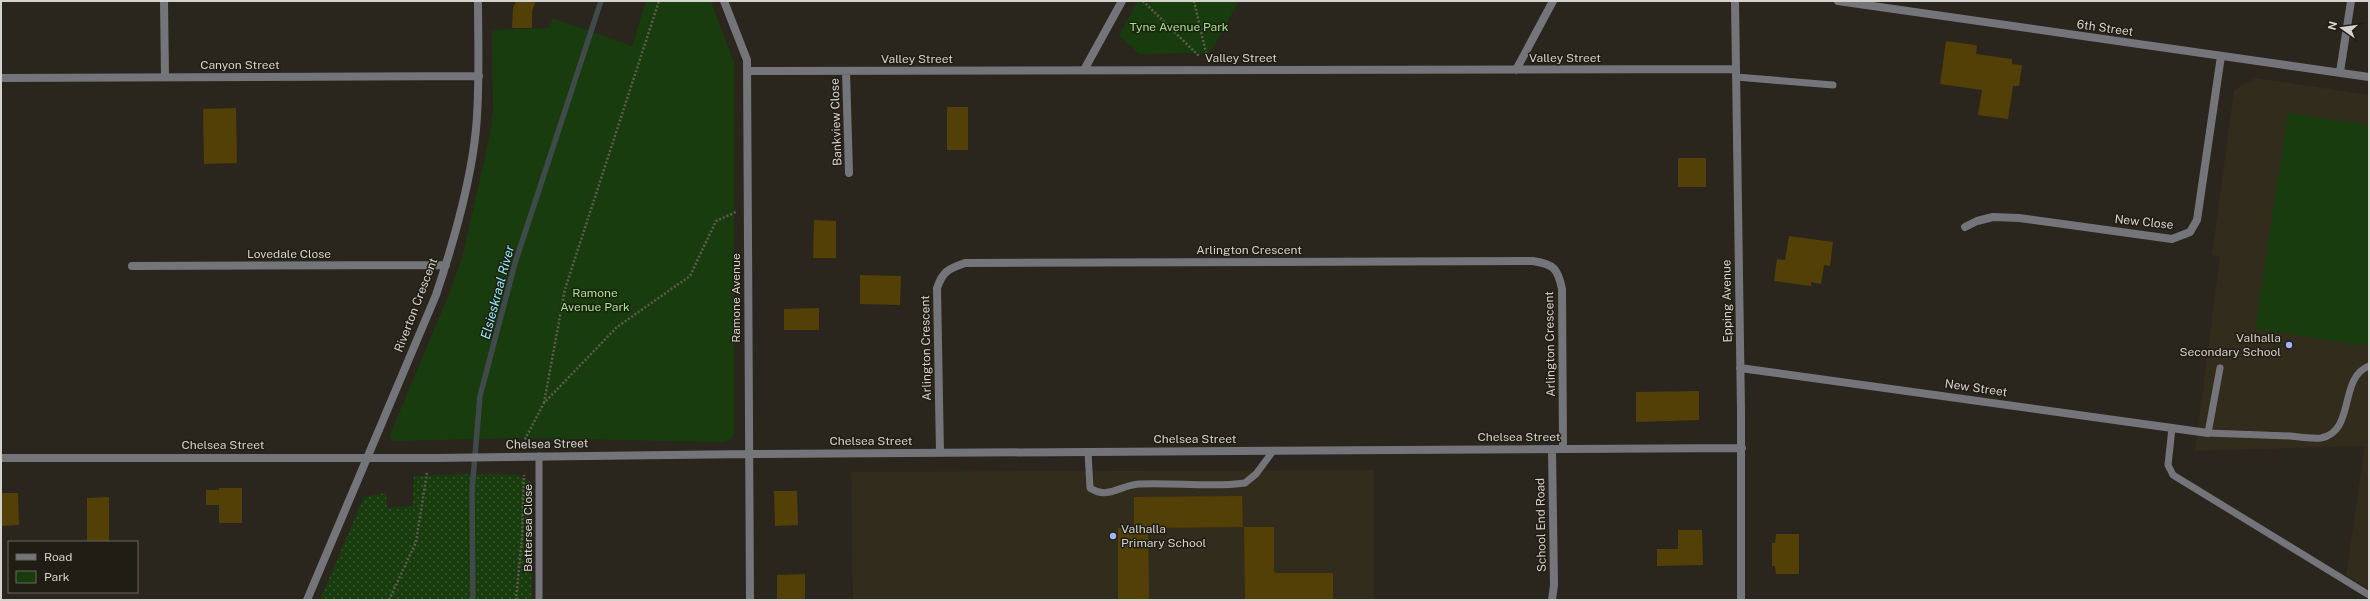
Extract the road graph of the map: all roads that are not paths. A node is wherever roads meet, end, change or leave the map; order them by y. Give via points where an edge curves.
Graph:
1 (164, 1) edge
2 (478, 1) edge
3 (724, 1) edge
4 (1122, 1) edge
5 (1554, 1) edge
6 (1735, 1) edge
7 (1838, 1) edge
8 (2351, 1) edge
9 (2221, 56) junction
10 (747, 70) junction
11 (1084, 70) junction
12 (1516, 70) junction
13 (846, 71) junction
14 (2340, 72) junction
15 (1736, 73) junction
16 (479, 76) junction
17 (2369, 77) edge
18 (1, 78) edge
19 (165, 78) junction
20 (1833, 85) dead end
21 (849, 173) dead end
22 (1965, 227) dead end
23 (132, 266) dead end
24 (446, 266) junction
25 (2369, 366) edge
26 (1740, 368) junction
27 (2220, 368) dead end
28 (2172, 428) junction
29 (2208, 433) junction
30 (1742, 448) junction
31 (1552, 449) junction
32 (1563, 449) junction
33 (1273, 451) junction
34 (1088, 452) junction
35 (940, 453) junction
36 (749, 454) junction
37 (539, 456) junction
38 (366, 457) junction
39 (1, 458) edge
40 (2369, 595) edge
41 (307, 600) edge
42 (539, 600) edge
43 (750, 600) edge
44 (1552, 600) edge
45 (1741, 600) edge

1 - 19 street
2 - 16 street, Riverton Crescent
3 - 10 street, Ramone Avenue via 747,60
4 - 11 street
5 - 12 street
6 - 15 street, Epping Avenue
7 - 9 street, 6th Street
8 - 14 street
9 - 14 street, 6th Street
9 - 22 street, New Close via 2197,220 2190,232 2172,239 2019,218 1993,217
10 - 13 street, Valley Street
10 - 36 street, Ramone Avenue
11 - 12 street, Valley Street
11 - 13 street, Valley Street
12 - 15 street, Valley Street
13 - 21 street, Bankview Close
14 - 17 street, 6th Street
15 - 20 lane
15 - 26 street, Epping Avenue
16 - 19 street, Canyon Street
16 - 24 street, Riverton Crescent via 476,130 471,160
18 - 19 street, Canyon Street
23 - 24 street, Lovedale Close
24 - 38 street, Riverton Crescent
25 - 29 lane via 2360,371 2352,382 2345,411 2338,426 2321,438
26 - 28 street, New Street
26 - 30 street, Epping Avenue
27 - 29 lane
28 - 29 street, New Street
28 - 40 lane via 2168,466 2172,475
30 - 32 street, Chelsea Street
30 - 45 street, Epping Avenue
31 - 32 street, Chelsea Street
31 - 33 street, Chelsea Street
31 - 44 street, School End Road
32 - 35 street, Arlington Crescent via 1562,289 1559,275 1553,267 1544,262 965,263 950,269 942,276 937,288
33 - 34 street, Chelsea Street
33 - 34 lane via 1256,474 1245,483 1137,484 1105,494 1090,488
34 - 35 street, Chelsea Street
35 - 36 street, Chelsea Street
36 - 37 street, Chelsea Street
36 - 43 street, Ramone Avenue
37 - 38 street, Chelsea Street
37 - 42 lane, Battersea Close
38 - 39 street, Chelsea Street
38 - 41 street, Riverton Crescent

